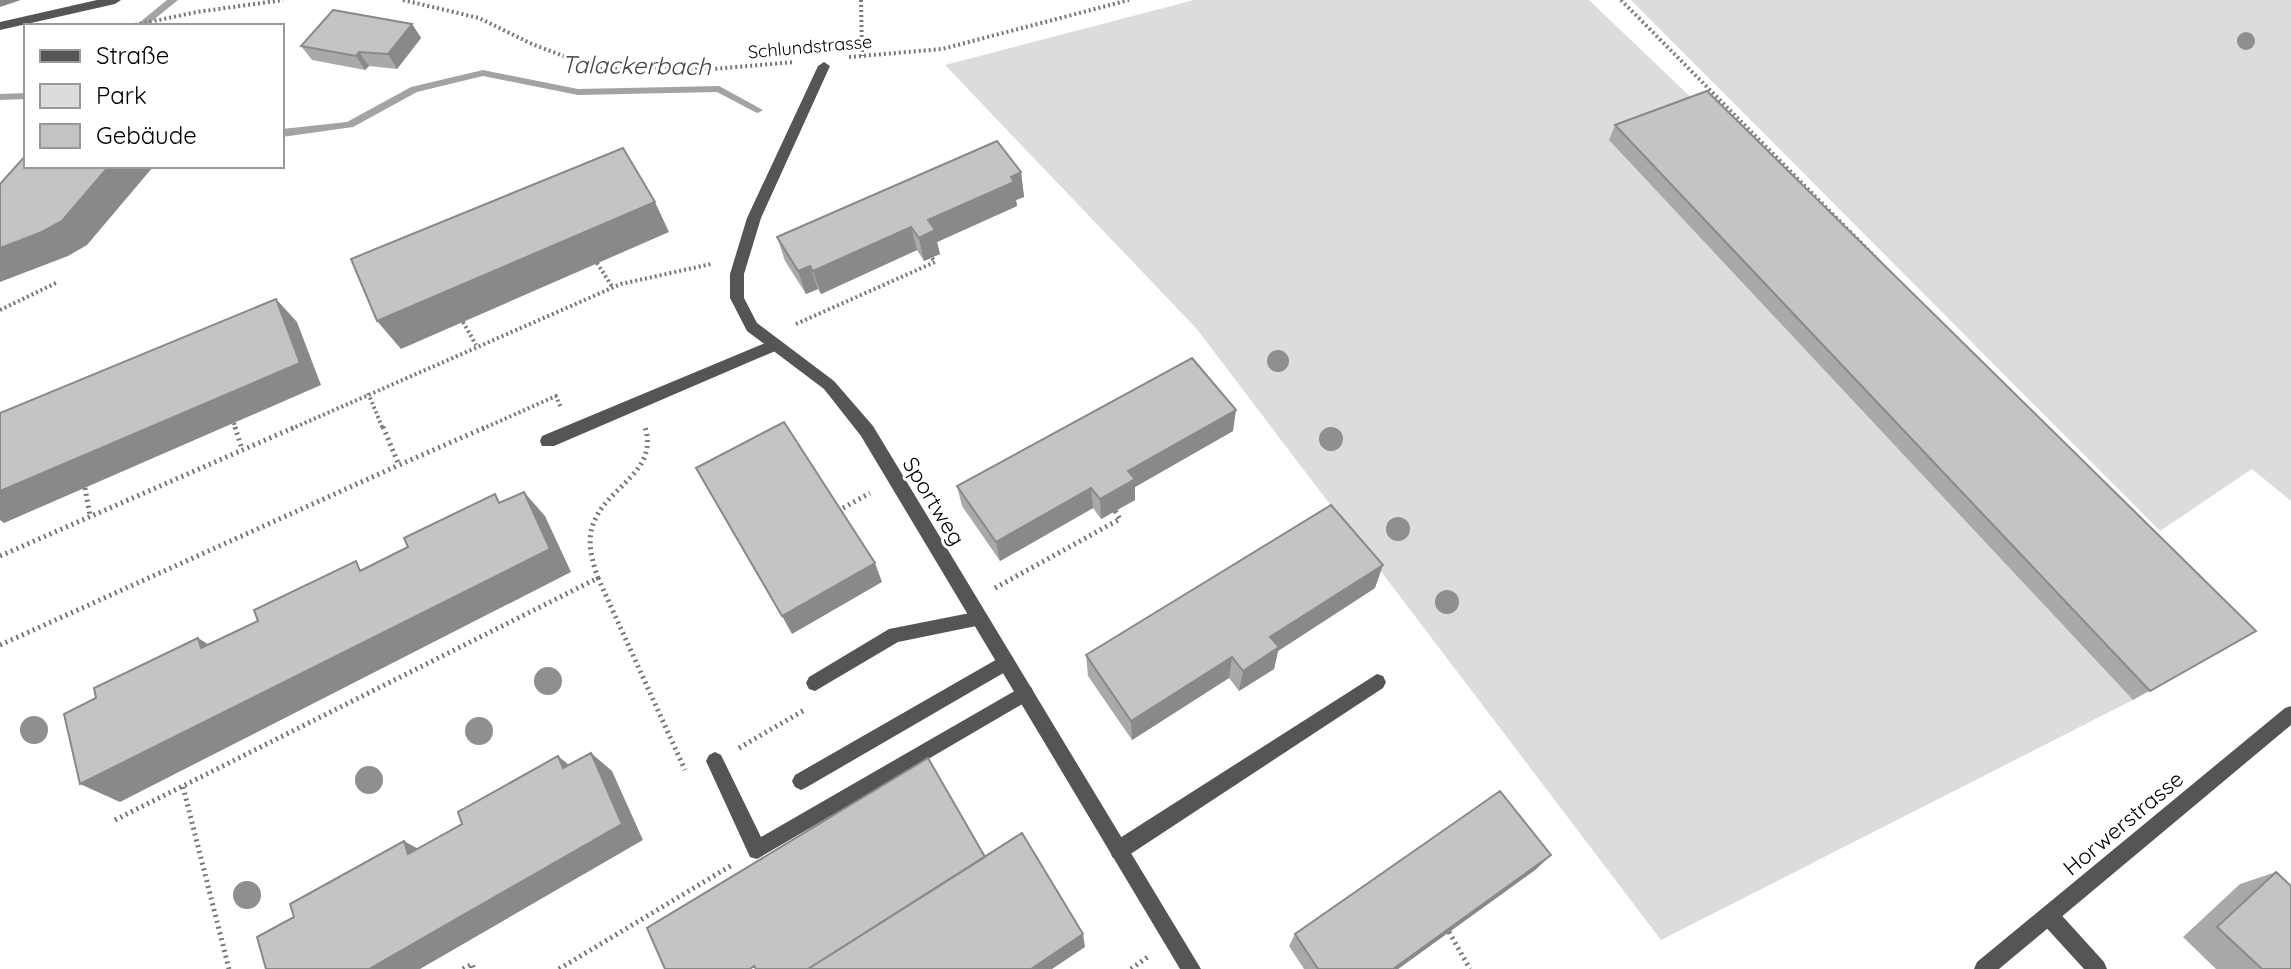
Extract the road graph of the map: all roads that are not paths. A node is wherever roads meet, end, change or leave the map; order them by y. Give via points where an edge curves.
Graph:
1 (115, 0) edge
2 (0, 26) edge
3 (824, 62) road end
4 (770, 341) junction
5 (548, 441) dead end
6 (980, 619) junction
7 (1006, 662) junction
8 (1377, 682) dead end
9 (815, 683) road end
10 (1025, 693) junction
11 (2291, 714) edge
12 (715, 761) road end
13 (801, 781) dead end
14 (1119, 850) junction
15 (2049, 916) junction
16 (1191, 969) edge
17 (1984, 969) edge
18 (2097, 969) edge

1 - 2 street
3 - 4 street, Sportweg via 754,218 737,274 741,311
4 - 5 street
4 - 6 street, Sportweg via 829,385 867,431
6 - 7 street, Sportweg
6 - 9 street via 895,635
7 - 10 street, Sportweg
7 - 13 street
8 - 14 street
10 - 12 street via 757,850
10 - 14 street, Sportweg
11 - 15 street, Horwerstrasse
14 - 16 street, Sportweg
15 - 17 street, Horwerstrasse
15 - 18 street

